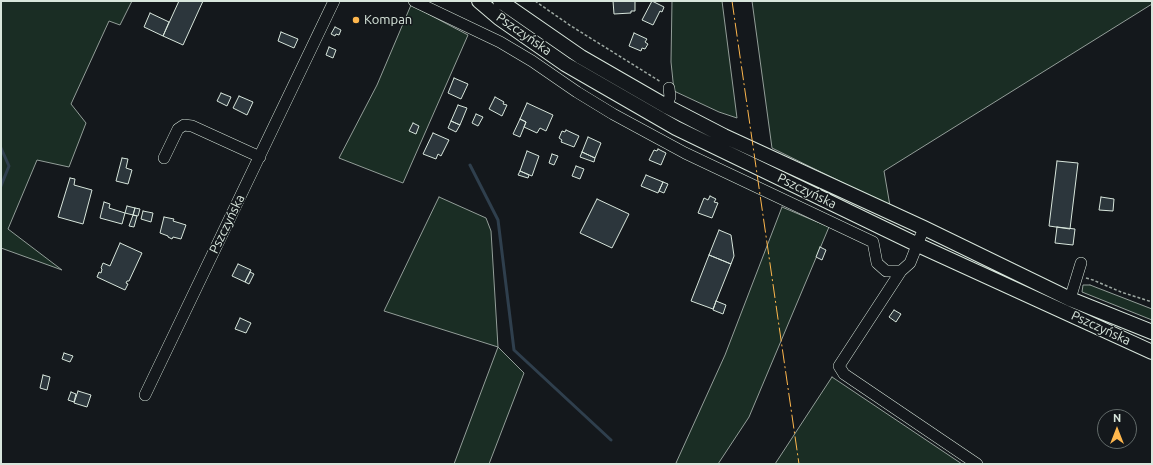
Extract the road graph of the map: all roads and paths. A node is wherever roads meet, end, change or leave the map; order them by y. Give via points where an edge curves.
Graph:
1 (334, 1) edge
2 (414, 1) edge
3 (479, 1) edge
4 (500, 1) edge
5 (535, 1) edge
6 (669, 88) joint
7 (666, 106) junction
8 (260, 157) junction
9 (164, 158) dead end
10 (924, 228) junction
11 (918, 245) junction
12 (1081, 262) dead end
13 (901, 271) junction
14 (1077, 276) junction
15 (1070, 299) junction
16 (1152, 302) edge
17 (1152, 332) edge
18 (1152, 352) edge
19 (145, 395) dead end
20 (977, 464) edge

1 - 8 street, Pszczyńska
2 - 13 street via 500,42 577,92 684,153 873,242 878,263 886,271
3 - 11 main road, Pszczyńska via 565,64 676,128
4 - 7 main road, Pszczyńska via 581,57
5 - 6 path
6 - 7 street via 670,97
7 - 10 main road, Pszczyńska via 763,155
8 - 9 street via 192,126 184,125 178,129
8 - 19 street, Pszczyńska
10 - 11 street
10 - 15 main road, Pszczyńska
11 - 13 street via 910,263
11 - 18 main road, Pszczyńska
12 - 14 street
13 - 20 street via 839,366 844,374
14 - 15 street
14 - 16 path
15 - 17 main road, Pszczyńska

